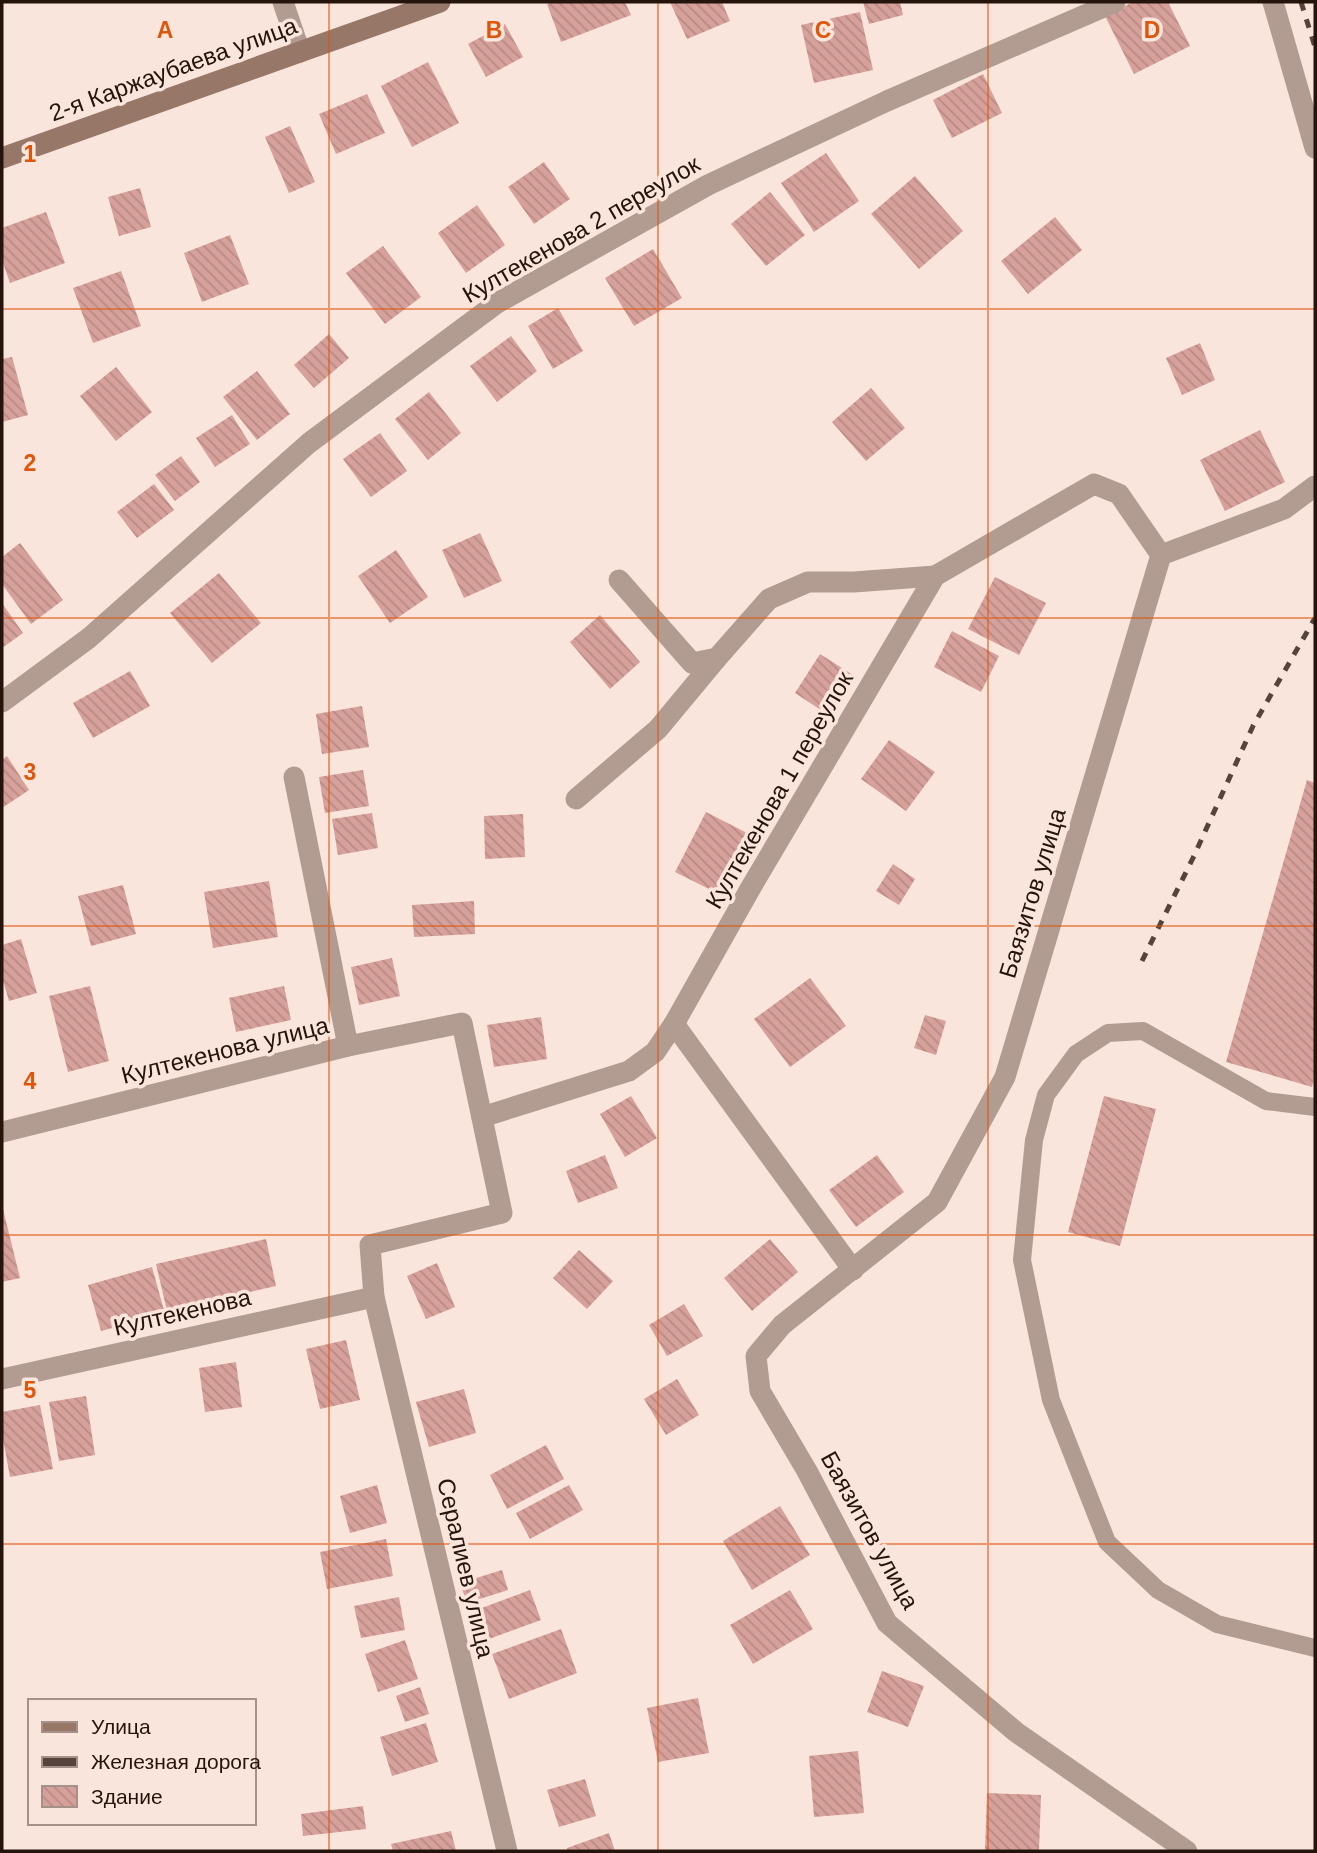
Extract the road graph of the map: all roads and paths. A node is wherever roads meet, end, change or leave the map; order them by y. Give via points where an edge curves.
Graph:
1 (282, 2) edge
2 (440, 2) edge
3 (1115, 2) edge
4 (1273, 2) edge
5 (300, 52) junction
6 (1315, 148) edge
7 (2, 158) edge
8 (1315, 485) edge
9 (1161, 555) junction
10 (935, 576) junction
11 (619, 580) dead end
12 (717, 658) junction
13 (2, 702) edge
14 (294, 777) dead end
15 (576, 799) dead end
16 (674, 1024) junction
17 (348, 1046) junction
18 (1315, 1107) edge
19 (482, 1117) junction
20 (2, 1132) edge
21 (853, 1269) junction
22 (374, 1297) junction
23 (2, 1379) edge
24 (1315, 1648) edge
25 (507, 1851) edge
26 (1187, 1851) edge

1 - 5 street
2 - 5 street, 2-я Каржаубаева улица
3 - 13 street, Култекенова 2 переулок via 887,100 708,186 497,303 309,443 89,638
4 - 6 street
5 - 7 street, 2-я Каржаубаева улица
8 - 9 street via 1284,509
9 - 10 street, Култекенова 1 переулок via 1118,494 1094,484
9 - 21 street, Баязитов улица via 1005,1077 937,1202
10 - 12 street via 808,582 769,599
10 - 16 street, Култекенова 1 переулок
11 - 12 street via 692,663
12 - 15 street via 658,729
14 - 17 street
16 - 19 street, Култекенова 1 переулок via 655,1052 629,1071
16 - 21 street
17 - 19 street, Култекенова улица via 462,1023
17 - 20 street, Култекенова улица
18 - 24 lane via 1266,1101 1143,1031 1108,1033 1076,1054 1046,1096 1034,1140 1022,1260 1051,1400 1107,1542 1158,1590 1217,1624
19 - 22 street, Сералиев улица via 502,1213 370,1245
21 - 26 street, Баязитов улица via 782,1325 756,1356 760,1391 887,1623 1016,1732
22 - 23 street, Култекенова
22 - 25 street, Сералиев улица

